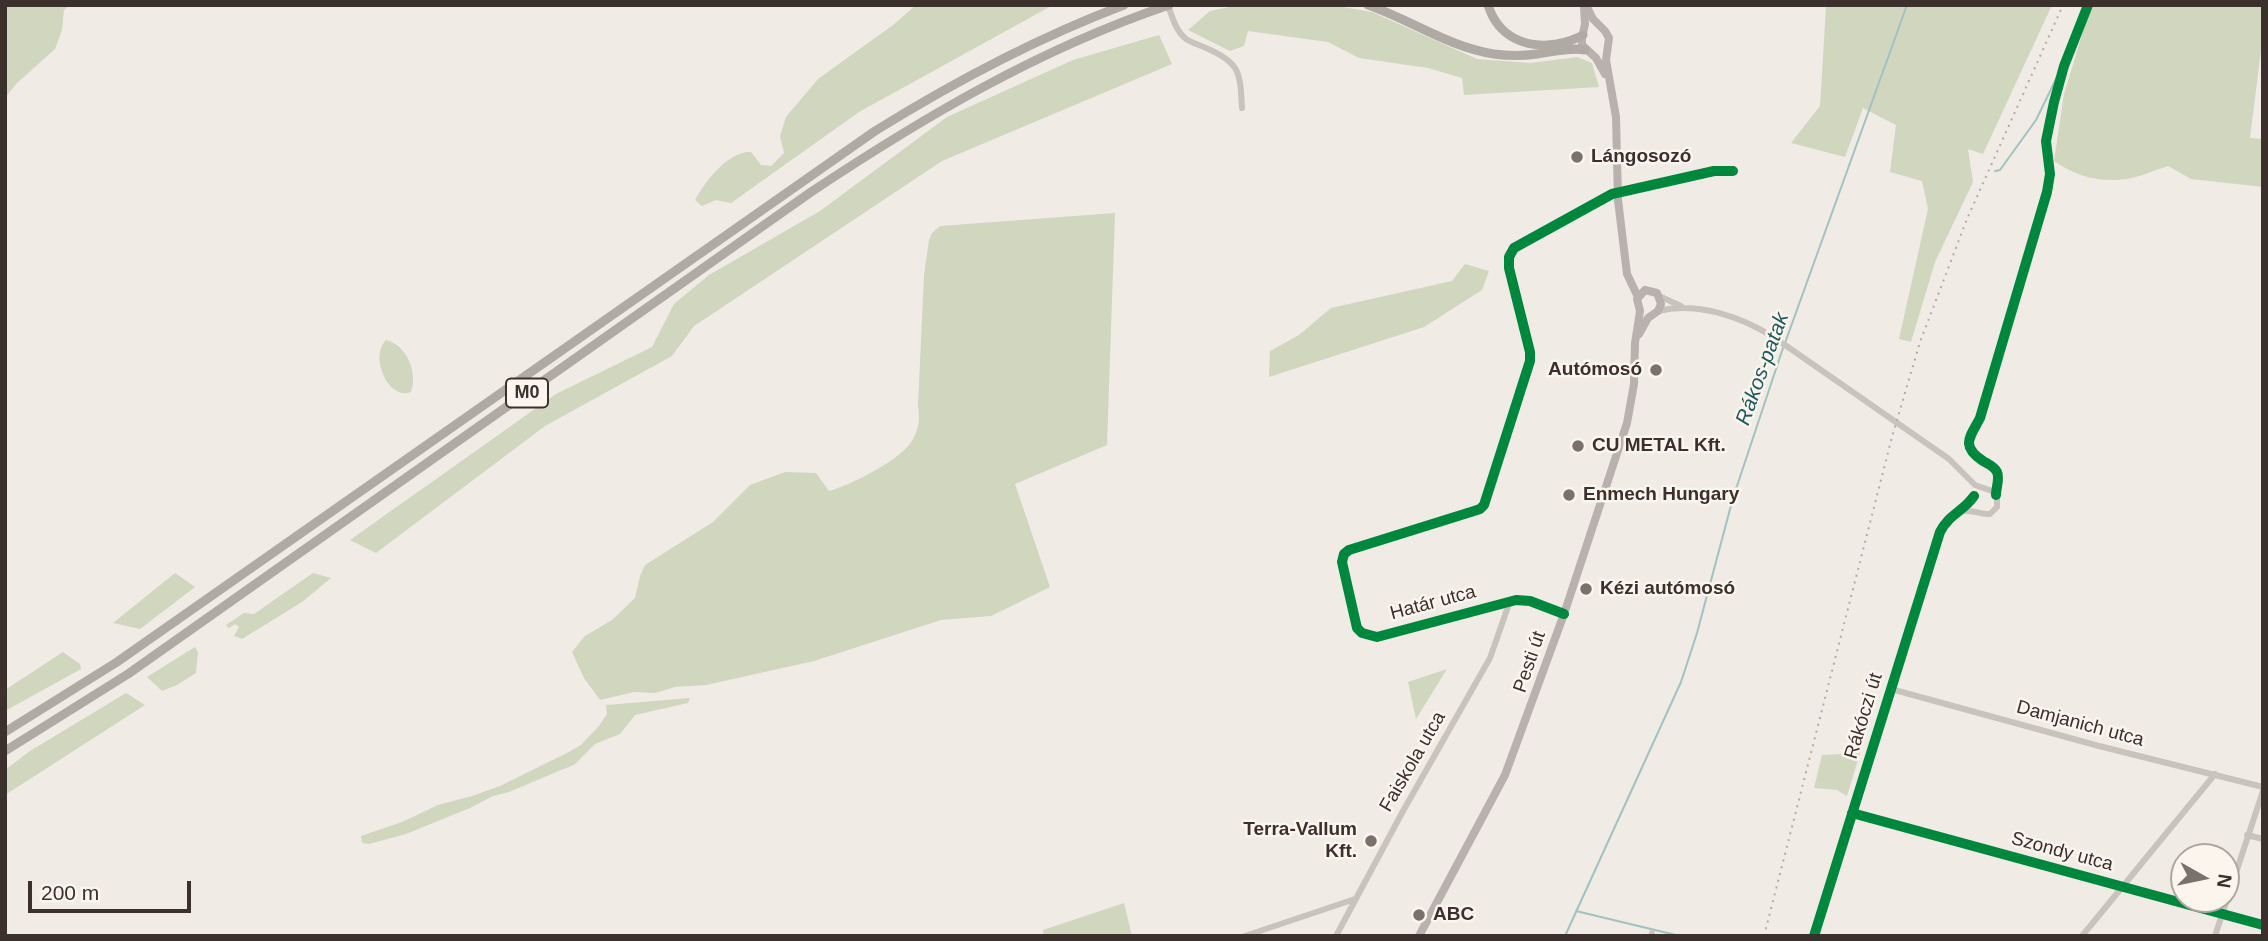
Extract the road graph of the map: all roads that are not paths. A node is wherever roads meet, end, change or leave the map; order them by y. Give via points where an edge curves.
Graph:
1 (1124, 5) edge
2 (1169, 5) edge
3 (1368, 5) edge
4 (1488, 5) edge
5 (1585, 5) edge
6 (2088, 5) edge
7 (1600, 28) junction
8 (1584, 34) junction
9 (1606, 49) junction
10 (1588, 52) junction
11 (1610, 87) junction
12 (1242, 108) dead end
13 (1733, 171) dead end
14 (1617, 192) junction
15 (1626, 256) junction
16 (1645, 290) junction
17 (1659, 296) junction
18 (1638, 297) junction
19 (1690, 308) junction
20 (1640, 311) junction
21 (1654, 313) junction
22 (1635, 343) junction
23 (1967, 478) junction
24 (1990, 491) junction
25 (1974, 497) junction
26 (1976, 510) junction
27 (1956, 512) junction
28 (1510, 601) junction
29 (1564, 614) junction
30 (1891, 689) junction
31 (5, 732) edge
32 (5, 751) edge
33 (2215, 774) junction
34 (2263, 789) edge
35 (1852, 813) junction
36 (2247, 835) junction
37 (2263, 839) edge
38 (2121, 886) junction
39 (1356, 899) junction
40 (2222, 914) junction
41 (2263, 925) edge
42 (1245, 936) edge
43 (1336, 936) edge
44 (1419, 936) edge
45 (1814, 936) edge
46 (2082, 936) edge
47 (2214, 936) edge

1 - 31 highway, M0 via 1028,46 875,131 117,662
2 - 12 street via 1186,39 1223,55 1235,66
2 - 32 highway, M0 via 1025,64 894,138 128,674
3 - 10 highway via 1486,53
4 - 8 highway via 1499,27 1520,41 1551,44
5 - 7 main road
5 - 8 main road
6 - 24 street via 2054,102 2046,141 2047,192 1980,418 1969,440 1972,452 1996,470 1998,480
7 - 8 main road via 1590,28
7 - 9 main road via 1609,38
8 - 10 main road via 1582,42
9 - 10 main road via 1600,54
9 - 11 main road
10 - 11 main road via 1599,62
11 - 14 main road via 1617,126
13 - 14 street
14 - 15 main road
14 - 28 street, Határ utca via 1529,238 1510,254 1530,360 1484,505 1344,554 1342,562 1362,634 1377,637
15 - 16 main road via 1633,277
15 - 18 main road
16 - 17 main road
16 - 18 main road
17 - 19 street
17 - 21 main road via 1661,304
18 - 20 main road
19 - 21 street
19 - 23 street via 1740,319 1775,338 1949,459
20 - 21 main road
20 - 22 main road, Pesti út
21 - 22 main road, Pesti út
22 - 29 main road, Pesti út via 1627,423
23 - 24 street
23 - 25 street
24 - 25 street
24 - 26 street via 1998,503 1993,512
25 - 26 street
25 - 27 street, Rákóczi út
26 - 27 street
27 - 30 street, Rákóczi út via 1940,532
28 - 29 street, Határ utca via 1530,601
28 - 39 street, Faiskola utca via 1490,658
29 - 44 main road, Pesti út via 1504,775
30 - 33 street, Damjanich utca
30 - 35 street, Rákóczi út
33 - 34 street, Damjanich utca
33 - 38 street
34 - 36 street
35 - 38 street, Szondy utca
35 - 45 street, Rákóczi út
36 - 37 street
36 - 40 street
38 - 40 street, Szondy utca
38 - 46 street
39 - 42 street
39 - 43 street, Faiskola utca
40 - 41 street, Szondy utca
40 - 47 street

